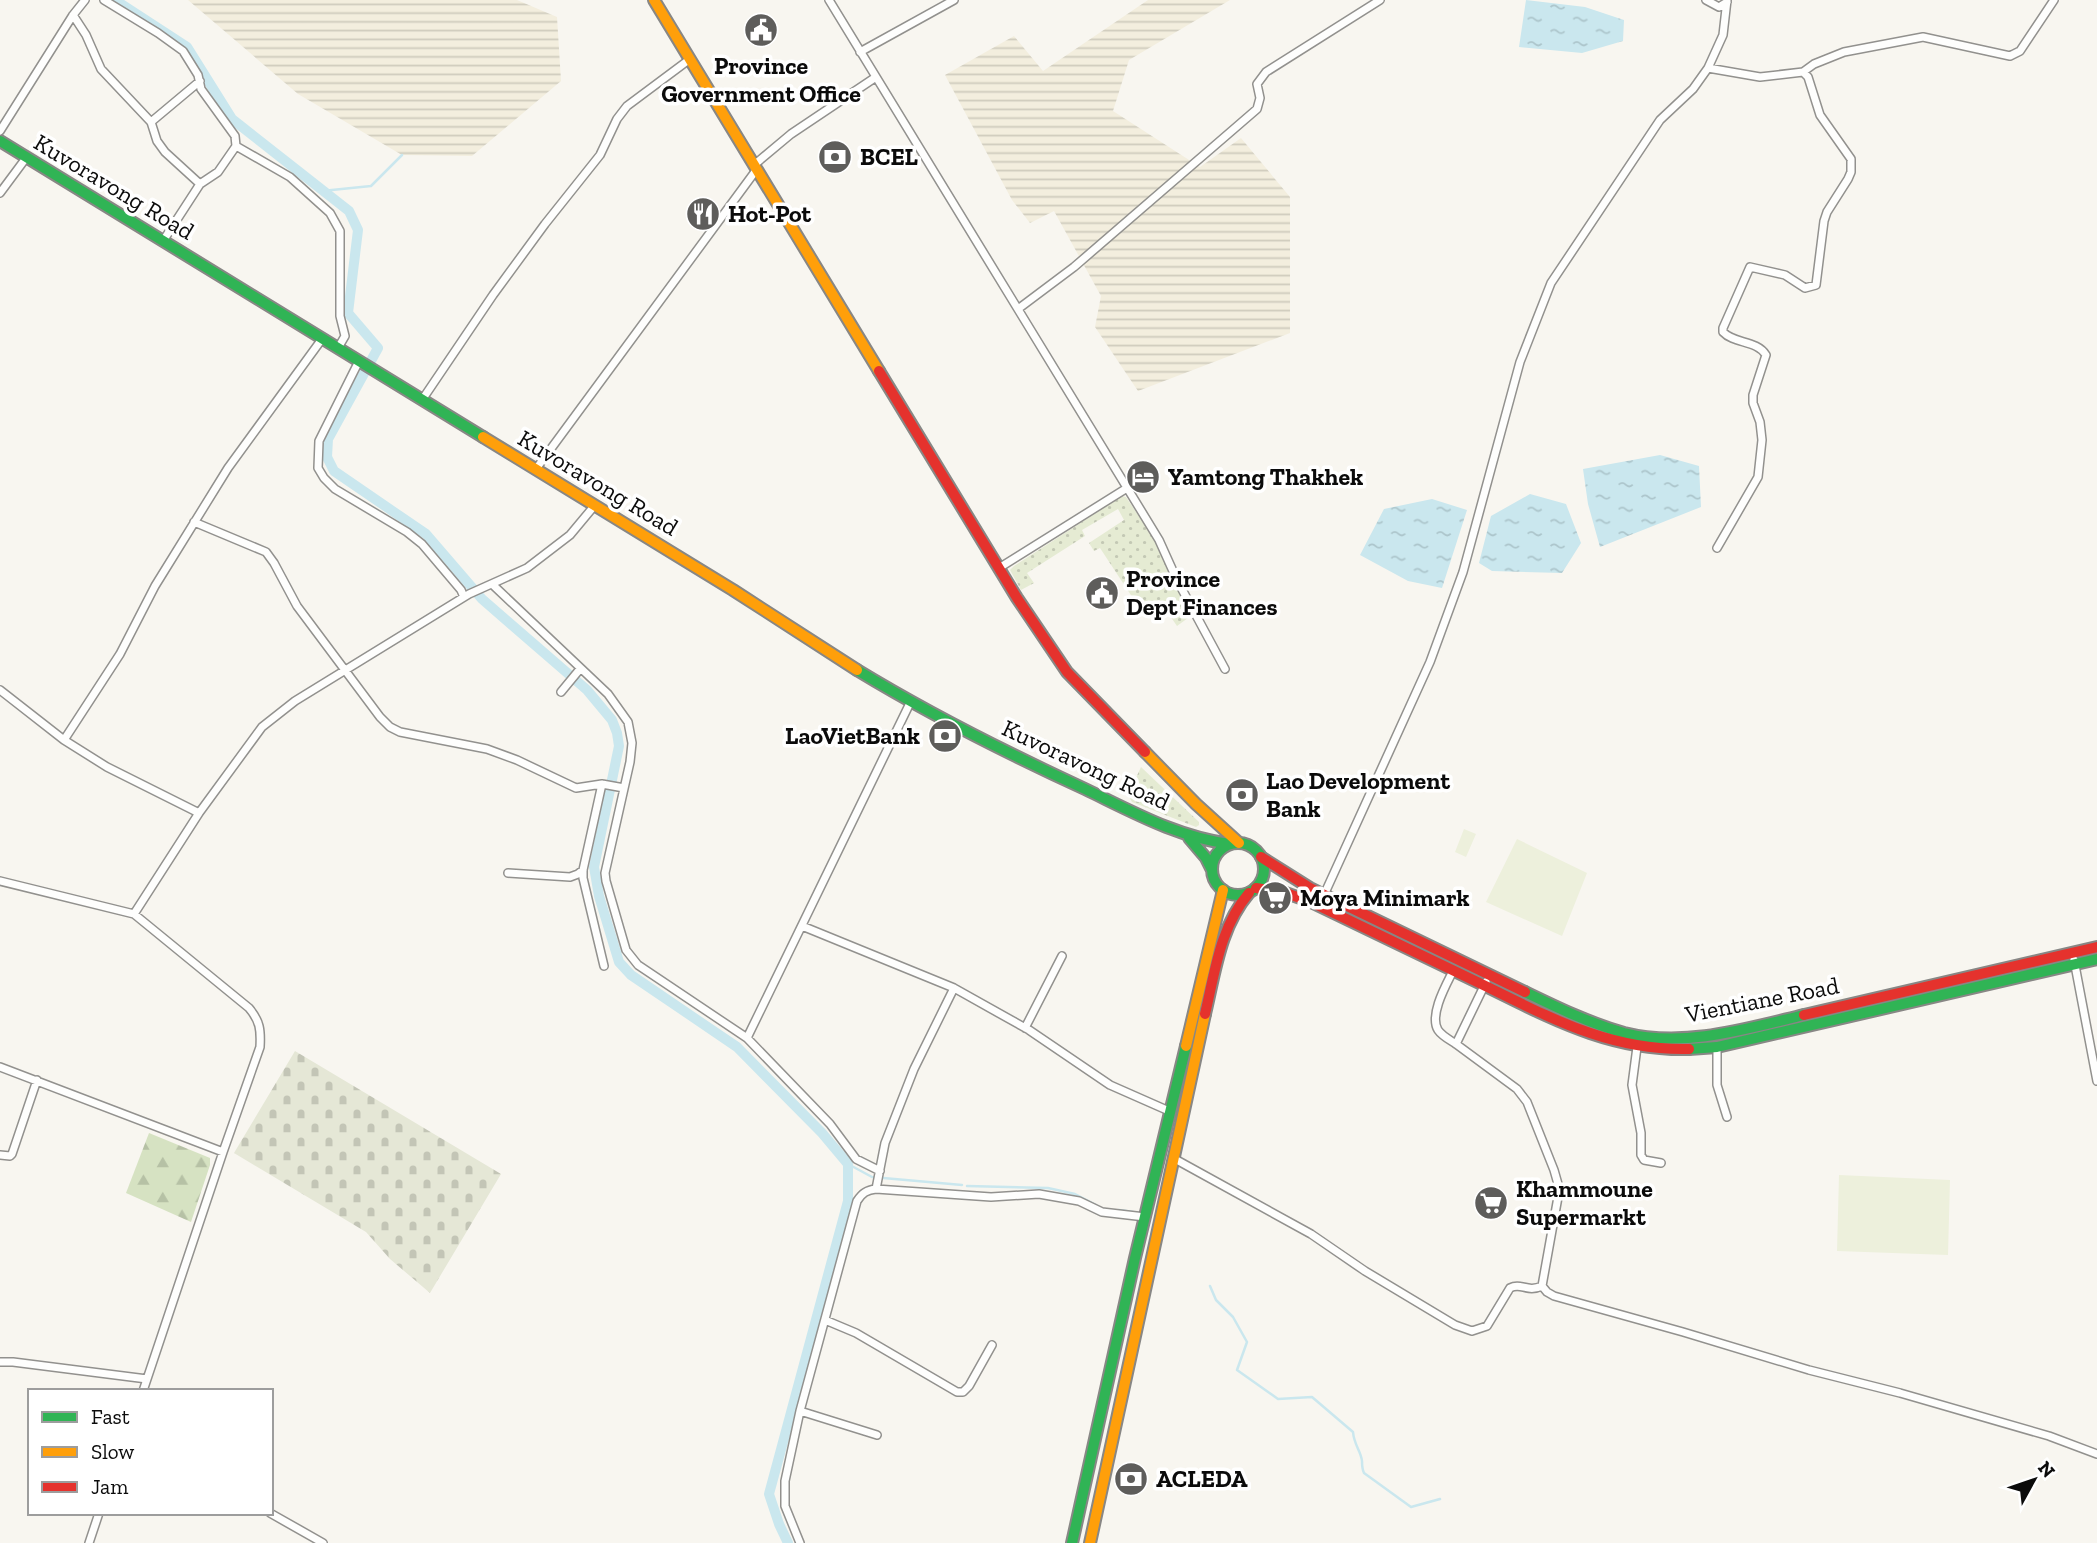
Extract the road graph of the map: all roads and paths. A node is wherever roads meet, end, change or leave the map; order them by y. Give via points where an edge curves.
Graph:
1 (85, 0) edge
2 (104, 0) edge
3 (654, 0) edge
4 (829, 0) edge
5 (954, 0) edge
6 (1380, 0) edge
7 (1706, 0) edge
8 (2054, 0) edge
9 (1727, 1) edge
10 (73, 15) junction
11 (860, 52) junction
12 (690, 59) junction
13 (1708, 68) junction
14 (1803, 72) junction
15 (876, 77) junction
16 (200, 81) junction
17 (151, 122) junction
18 (0, 131) edge
19 (0, 141) edge
20 (236, 146) junction
21 (26, 158) junction
22 (755, 167) junction
23 (200, 184) junction
24 (0, 193) edge
25 (163, 241) junction
26 (1018, 309) junction
27 (322, 339) junction
28 (338, 348) junction
29 (361, 362) junction
30 (422, 400) junction
31 (536, 469) junction
32 (1127, 488) junction
33 (595, 505) junction
34 (194, 522) junction
35 (1717, 548) dead end
36 (999, 568) junction
37 (493, 585) junction
38 (467, 596) junction
39 (580, 669) junction
40 (1225, 669) dead end
41 (345, 672) junction
42 (0, 690) edge
43 (561, 692) dead end
44 (911, 701) junction
45 (64, 740) junction
46 (602, 784) junction
47 (624, 788) junction
48 (198, 813) junction
49 (1187, 836) junction
50 (1235, 844) junction
51 (1261, 857) junction
52 (583, 870) junction
53 (1212, 871) junction
54 (509, 873) dead end
55 (0, 881) edge
56 (1223, 890) junction
57 (1252, 890) junction
58 (1324, 895) junction
59 (134, 914) junction
60 (802, 926) junction
61 (2097, 947) edge
62 (2073, 953) junction
63 (1062, 956) dead end
64 (2097, 959) edge
65 (2076, 964) junction
66 (604, 966) dead end
67 (1452, 971) junction
68 (1486, 980) junction
69 (954, 988) junction
70 (1025, 1028) junction
71 (747, 1038) junction
72 (1456, 1044) junction
73 (1637, 1047) junction
74 (1717, 1047) junction
75 (0, 1067) edge
76 (37, 1080) junction
77 (2097, 1081) edge
78 (1169, 1111) junction
79 (1727, 1117) dead end
80 (223, 1152) junction
81 (0, 1155) edge
82 (1173, 1158) junction
83 (1661, 1163) dead end
84 (880, 1171) junction
85 (876, 1189) junction
86 (1146, 1217) junction
87 (1542, 1286) junction
88 (825, 1320) junction
89 (992, 1345) dead end
90 (0, 1362) edge
91 (147, 1379) junction
92 (144, 1389) edge
93 (800, 1411) junction
94 (877, 1435) dead end
95 (2097, 1454) edge
96 (98, 1515) edge
97 (273, 1515) edge
98 (89, 1543) edge
99 (323, 1543) edge
100 (800, 1543) edge
101 (1072, 1543) edge
102 (1090, 1543) edge

1 - 10 street
2 - 16 street via 183,51
3 - 12 main road
4 - 11 street
5 - 11 street
6 - 26 street via 1266,72 1258,84 1257,109 1074,267
7 - 9 street via 1719,7
8 - 14 street via 2015,55 1923,37 1844,52
9 - 13 street via 1723,35
10 - 17 street via 101,69
10 - 18 street
11 - 15 street
12 - 22 main road
12 - 30 street via 627,106 600,155 537,234
13 - 14 street via 1760,76
13 - 58 street via 1660,120 1551,283 1520,362 1463,572 1430,662
14 - 35 street via 1820,115 1848,152 1851,172 1824,221 1816,285 1805,288 1785,275 1751,267 1723,328 1727,336 1762,349 1766,355 1753,395 1762,440 1758,477
15 - 22 street via 791,134
15 - 26 street
16 - 17 street
16 - 20 street via 201,89 235,135
17 - 23 street via 165,152
19 - 21 main road, Kuvoravong Road
20 - 23 street via 218,172
20 - 28 street via 290,177 330,214 340,231 340,316 345,336
21 - 24 street
21 - 25 main road, Kuvoravong Road
22 - 31 street
22 - 36 main road
23 - 25 street
25 - 27 main road, Kuvoravong Road
26 - 32 street
27 - 28 main road, Kuvoravong Road
27 - 34 street
28 - 29 main road, Kuvoravong Road
29 - 30 main road, Kuvoravong Road
29 - 38 street via 318,441 318,468 335,489 422,544
30 - 31 main road, Kuvoravong Road
31 - 33 main road, Kuvoravong Road
32 - 36 street
32 - 40 street
33 - 37 street via 557,547
33 - 44 main road, Kuvoravong Road
34 - 41 street via 266,552 297,606
34 - 45 street via 120,654
36 - 50 main road via 1060,665
37 - 38 street
37 - 39 street
38 - 41 street
39 - 43 street
39 - 47 street via 608,694 628,722 632,743
41 - 46 street via 380,717 400,732 487,749 576,788
41 - 48 street via 262,727
42 - 45 street
44 - 49 main road, Kuvoravong Road
44 - 60 street
45 - 48 street
46 - 47 street
46 - 52 street
47 - 71 street via 605,873 626,950 638,965
48 - 59 street
49 - 50 main road, Kuvoravong Road
49 - 53 main road
50 - 51 main road via 1255,850
50 - 53 main road via 1215,857
51 - 57 main road via 1261,881
51 - 58 main road, Vientiane Road
52 - 54 street via 570,877
52 - 66 street
53 - 56 main road
55 - 59 street
56 - 57 main road via 1236,895
56 - 78 main road
57 - 67 main road via 1286,893 1311,902
57 - 82 main road via 1236,908 1224,933
58 - 68 main road, Vientiane Road
59 - 80 street via 257,1018 260,1046
60 - 69 street
60 - 71 street
61 - 62 main road, Vientiane Road
62 - 65 street
62 - 68 main road, Vientiane Road via 1733,1032 1688,1038 1626,1032
63 - 70 street
64 - 65 main road
65 - 74 main road
65 - 77 street
67 - 68 main road
67 - 72 street via 1435,1020 1439,1030
68 - 72 street
68 - 73 main road via 1573,1028
69 - 70 street
69 - 84 street via 914,1069 885,1143
70 - 78 street via 1110,1085
71 - 84 street via 830,1124 856,1158
72 - 87 street via 1522,1094 1554,1170 1558,1197
73 - 74 main road
73 - 83 street via 1632,1086 1641,1155 1644,1160
74 - 79 street via 1717,1085
75 - 76 street
76 - 80 street
76 - 81 street via 12,1154
78 - 86 main road
80 - 91 street
82 - 87 street via 1472,1331 1487,1326 1510,1288
82 - 102 main road
84 - 85 street
85 - 86 street via 991,1197 1039,1194 1079,1201 1102,1212
85 - 88 street via 864,1192 857,1202
86 - 101 main road
87 - 95 street via 1554,1296 1900,1392
88 - 89 street via 957,1392 969,1386
88 - 93 street
90 - 91 street
91 - 92 street
93 - 94 street
93 - 100 street via 784,1496
96 - 98 street
97 - 99 street

